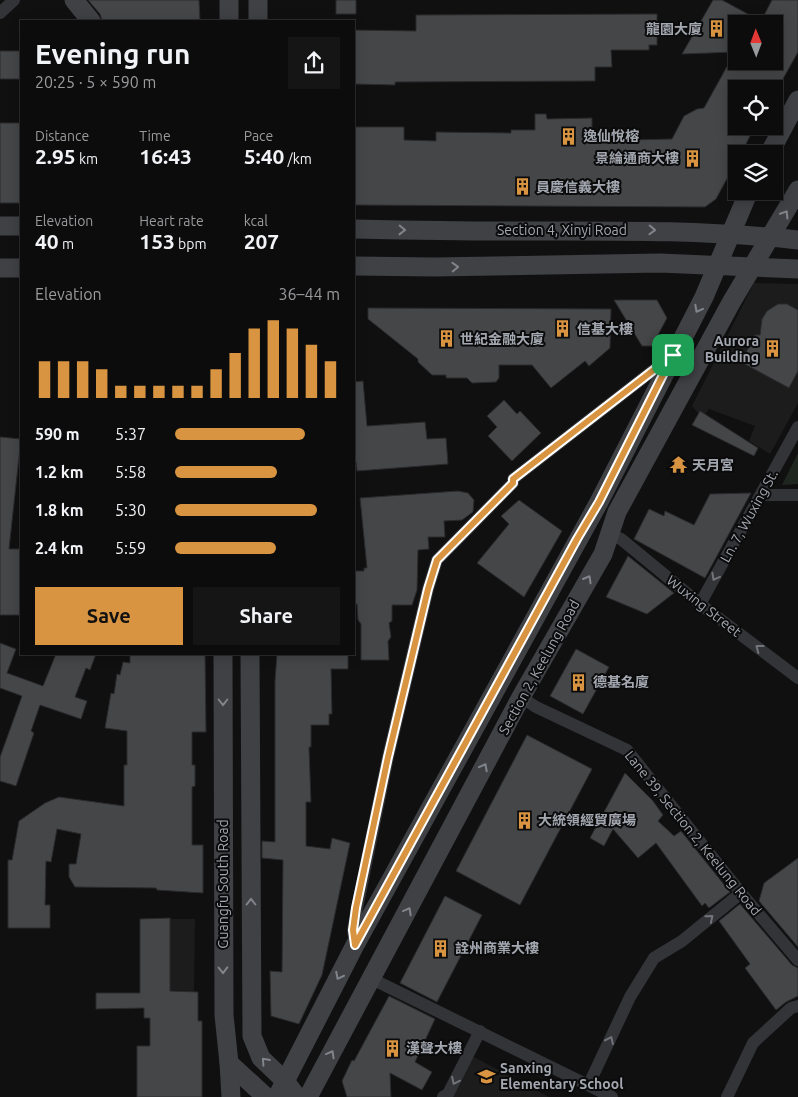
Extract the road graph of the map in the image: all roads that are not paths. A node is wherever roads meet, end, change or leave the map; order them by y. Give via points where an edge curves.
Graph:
1 (14, 0) edge
2 (74, 0) edge
3 (229, 0) edge
4 (258, 0) edge
5 (0, 14) edge
6 (89, 20) edge
7 (229, 20) edge
8 (258, 20) edge
9 (798, 100) edge
10 (774, 145) edge
11 (798, 190) edge
12 (745, 200) edge
13 (0, 226) edge
14 (20, 226) edge
15 (355, 229) edge
16 (731, 233) junction
17 (770, 237) junction
18 (798, 240) edge
19 (717, 265) junction
20 (355, 266) edge
21 (0, 268) edge
22 (20, 268) edge
23 (751, 268) junction
24 (798, 269) edge
25 (673, 355) junction
26 (798, 427) edge
27 (761, 495) junction
28 (798, 496) edge
29 (610, 535) junction
30 (700, 604) junction
31 (223, 655) edge
32 (250, 655) edge
33 (798, 678) edge
34 (521, 697) junction
35 (741, 894) junction
36 (355, 945) junction
37 (798, 960) edge
38 (372, 979) junction
39 (798, 1006) edge
40 (480, 1031) junction
41 (229, 1063) junction
42 (589, 1084) junction
43 (281, 1089) edge
44 (231, 1097) edge
45 (266, 1097) edge
46 (297, 1097) edge
47 (308, 1097) edge
48 (443, 1097) edge
49 (612, 1097) edge
50 (727, 1097) edge

1 - 5 street
2 - 6 main road
3 - 7 main road
4 - 8 main road
9 - 10 main road
17 -> 11 main road, Section 2, Keelung Road
12 - 16 main road, Section 2, Keelung Road
13 - 14 main road
15 -> 16 main road, Section 4, Xinyi Road
16 - 17 main road, Section 4, Xinyi Road
16 - 19 main road, Section 2, Keelung Road
17 - 18 main road, Section 4, Xinyi Road
17 - 23 main road, Section 2, Keelung Road
20 -> 19 main road
19 - 23 main road
19 -> 25 main road, Section 2, Keelung Road
21 - 22 main road
23 - 24 main road
23 - 29 main road, Section 2, Keelung Road via 617,512
25 - 36 main road, Section 2, Keelung Road via 599,502
25 - 36 street via 513,479 513,483 437,560 386,766 354,923
26 - 27 street, Ln. 7, Wuxing St.
27 - 28 street
27 -> 30 street, Ln. 7, Wuxing St.
29 - 30 street, Wuxing Street via 621,539
34 -> 29 main road, Section 2, Keelung Road via 603,554
33 -> 30 street, Wuxing Street
31 -> 41 main road, Guangfu South Road via 224,1015
43 -> 32 main road, Guangfu South Road via 260,1058 252,1036
34 - 35 street, Lane 39, Section 2, Keelung Road via 626,750
38 -> 34 main road, Section 2, Keelung Road
35 - 37 street, Lane 39, Section 2, Keelung Road
42 -> 35 street via 630,997 654,958
36 -> 43 main road, Section 2, Keelung Road
38 - 40 street
47 -> 38 main road, Section 2, Keelung Road
39 - 50 street via 791,1008 754,1043
40 - 42 street
40 -> 48 street via 448,1094
41 - 44 main road, Guangfu South Road
41 - 45 main road
42 - 49 street
43 - 46 main road, Guangfu South Road

